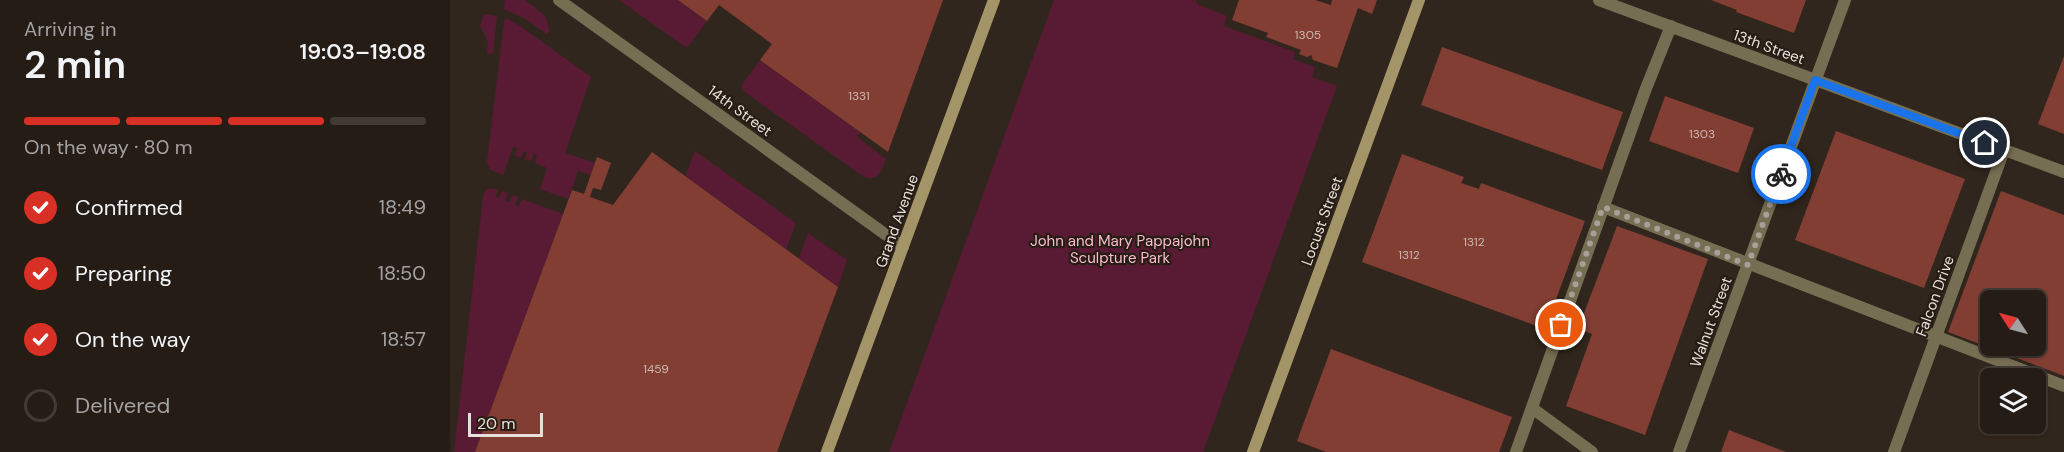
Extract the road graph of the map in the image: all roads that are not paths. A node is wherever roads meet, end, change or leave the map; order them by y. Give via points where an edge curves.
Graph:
1 (559, 0) edge
2 (994, 0) edge
3 (1419, 0) edge
4 (1599, 0) edge
5 (1845, 0) edge
6 (1671, 26) junction
7 (1815, 80) junction
8 (2004, 150) junction
9 (2064, 172) edge
10 (1603, 207) junction
11 (903, 247) junction
12 (1748, 265) junction
13 (1936, 337) junction
14 (2064, 386) edge
15 (1532, 408) junction
16 (827, 452) edge
17 (1253, 452) edge
18 (1516, 452) edge
19 (1592, 452) edge
20 (1679, 452) edge
21 (1894, 452) edge

1 - 11 street, 14th Street
2 - 11 main road, Grand Avenue
3 - 17 main road, Locust Street
4 - 6 street, 13th Street
5 - 7 street, Walnut Street
6 - 7 street, 13th Street
6 - 10 street
7 - 8 street, 13th Street
7 - 12 street, Walnut Street
8 - 9 street, 13th Street
8 - 13 street, Falcon Drive
10 - 12 street
10 - 15 street
11 - 16 main road, Grand Avenue
12 - 13 street
12 - 20 street, Walnut Street
13 - 14 street
13 - 21 street, Falcon Drive
15 - 18 street
15 - 19 street

